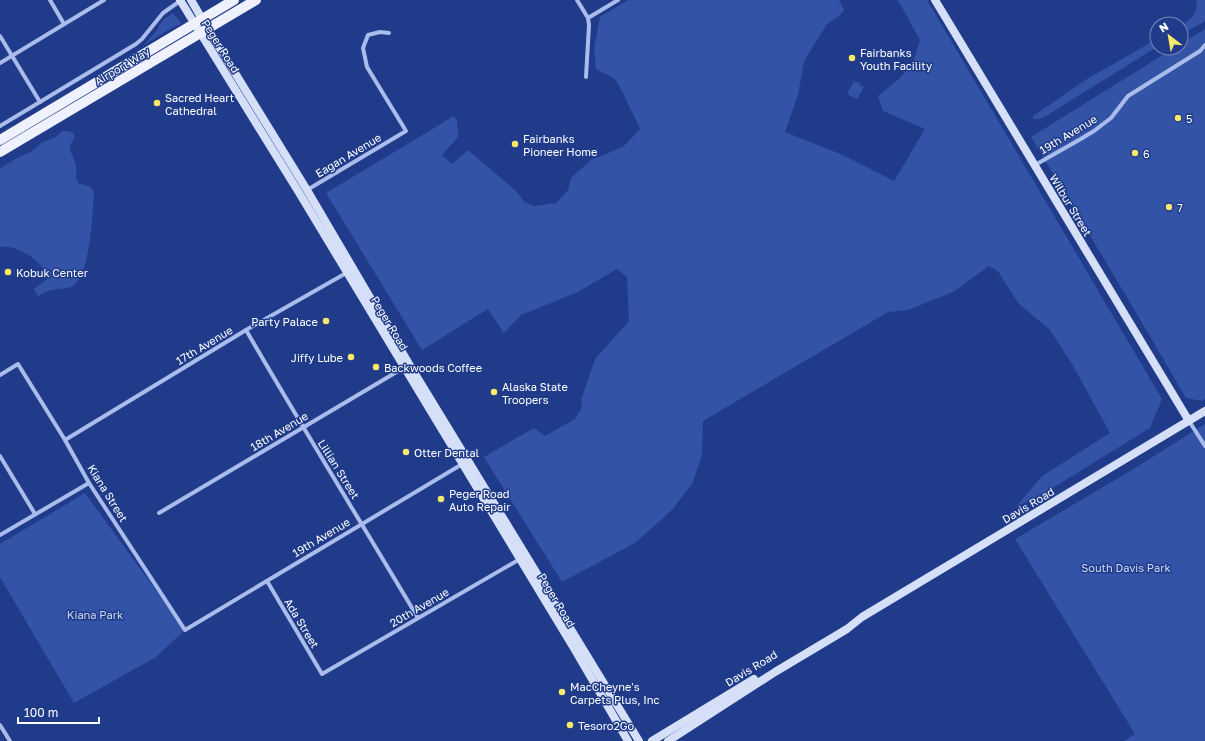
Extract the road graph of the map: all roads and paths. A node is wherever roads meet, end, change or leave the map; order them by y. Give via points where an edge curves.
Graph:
1 (50, 0) edge
2 (104, 0) edge
3 (191, 0) edge
4 (234, 0) edge
5 (256, 0) edge
6 (577, 0) edge
7 (618, 0) edge
8 (935, 0) edge
9 (180, 1) edge
10 (588, 18) junction
11 (198, 22) junction
12 (64, 24) junction
13 (204, 31) junction
14 (389, 33) dead end
15 (0, 36) edge
16 (1205, 45) edge
17 (12, 55) junction
18 (0, 63) edge
19 (586, 77) dead end
20 (40, 102) junction
21 (0, 126) edge
22 (0, 140) edge
23 (0, 152) edge
24 (1034, 165) junction
25 (303, 192) junction
26 (350, 270) junction
27 (246, 330) junction
28 (406, 366) junction
29 (0, 375) edge
30 (1205, 411) edge
31 (1189, 421) junction
32 (303, 427) junction
33 (65, 440) junction
34 (1205, 446) edge
35 (0, 456) edge
36 (465, 463) junction
37 (89, 483) junction
38 (35, 514) junction
39 (159, 514) dead end
40 (362, 523) junction
41 (0, 535) edge
42 (523, 558) junction
43 (267, 580) junction
44 (862, 617) junction
45 (418, 618) junction
46 (185, 630) joint
47 (322, 674) joint
48 (0, 725) edge
49 (10, 741) edge
50 (628, 741) edge
51 (639, 741) edge
52 (652, 741) edge
53 (668, 741) edge

1 - 12 street
2 - 12 street
3 - 11 street, Peger Road
4 - 11 main road, Airport Way
5 - 13 main road, Airport Way
6 - 10 street
7 - 10 street
8 - 24 street, Wilbur Street
9 - 11 street, Peger Road
9 - 20 street via 163,13 136,44
10 - 19 street
11 - 13 street, Peger Road
11 - 22 main road, Airport Way
12 - 17 street
13 - 23 main road, Airport Way
13 - 25 street, Peger Road
14 - 25 street, Eagan Avenue via 380,32 368,36 363,48 367,66 406,131
15 - 17 street
16 - 24 street, 19th Avenue via 1200,51 1128,96 1111,118 1094,131
17 - 18 street
17 - 20 street
20 - 21 street
24 - 31 street, Wilbur Street
25 - 26 street, Peger Road
26 - 27 street, 17th Avenue
26 - 28 street, Peger Road
27 - 32 street, Lillian Street
27 - 33 street, 17th Avenue
28 - 32 street, 18th Avenue
28 - 36 street, Peger Road
29 - 33 street, Kiana Street via 18,364
30 - 31 street, Davis Road
31 - 34 street
31 - 44 street, Davis Road
32 - 39 street, 18th Avenue
32 - 40 street, Lillian Street
33 - 37 street, Kiana Street
35 - 38 street
36 - 40 street, 19th Avenue
36 - 42 street, Peger Road
37 - 38 street
37 - 46 street, Kiana Street
38 - 41 street
40 - 43 street, 19th Avenue
40 - 45 street, Lillian Street
42 - 45 street, 20th Avenue
42 - 50 street, Peger Road
42 - 51 street, Peger Road
43 - 46 street, 19th Avenue
43 - 47 street, Ada Street
44 - 52 street, Davis Road via 841,626
44 - 53 street, Davis Road via 847,629
45 - 47 street, 20th Avenue
48 - 49 street

